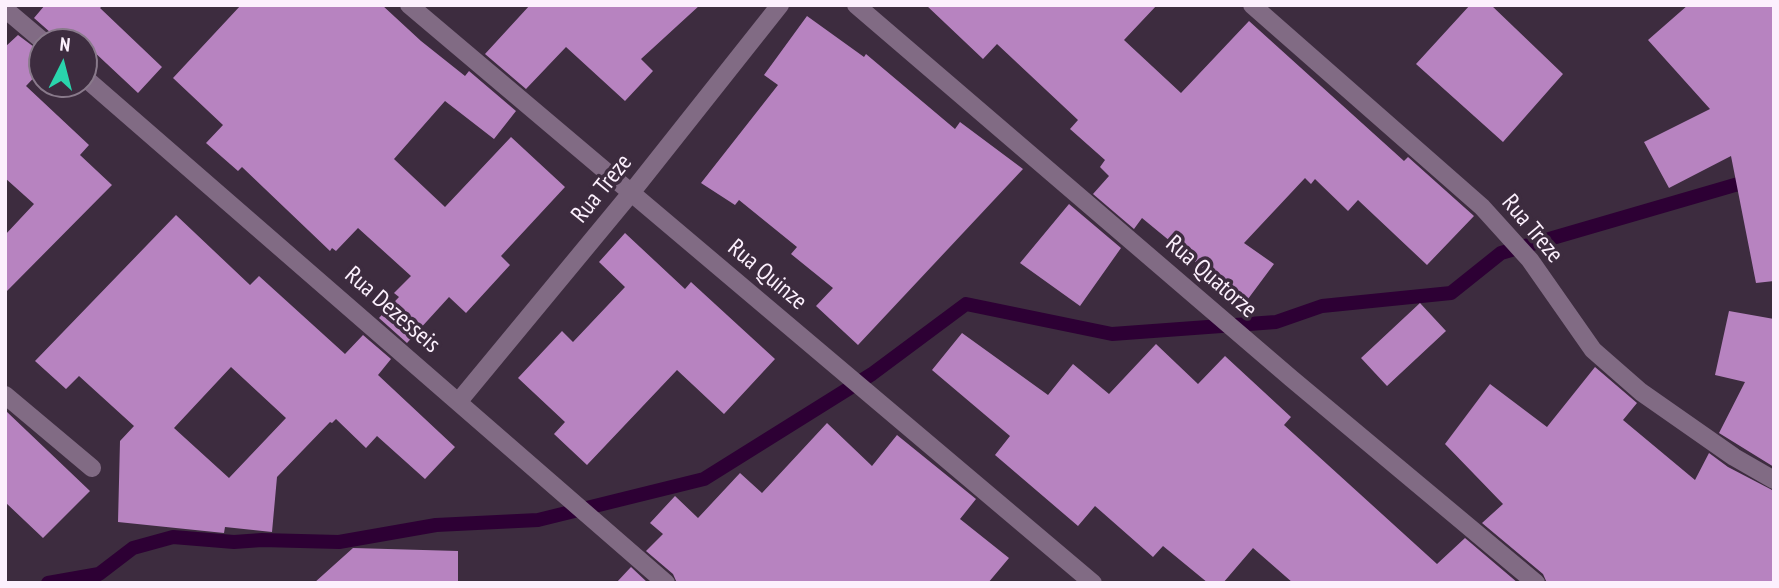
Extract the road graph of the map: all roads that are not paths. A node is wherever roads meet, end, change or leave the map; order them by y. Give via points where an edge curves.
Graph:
1 (409, 5) edge
2 (780, 5) edge
3 (856, 5) edge
4 (1252, 5) edge
5 (5, 9) edge
6 (28, 28) edge
7 (98, 89) edge
8 (631, 193) junction
9 (5, 395) edge
10 (459, 401) junction
11 (92, 468) dead end
12 (1774, 480) edge
13 (666, 583) edge
14 (1093, 583) edge
15 (1536, 583) edge

1 - 8 street, Rua Quinze
2 - 8 street, Rua Treze
3 - 15 street, Rua Quatorze
4 - 12 street, Rua Treze via 1482,207 1530,260 1593,351 1641,392
5 - 6 street
7 - 10 street, Rua Dezesseis
8 - 10 street, Rua Treze
8 - 14 street, Rua Quinze
9 - 11 street
10 - 13 street, Rua Dezesseis

